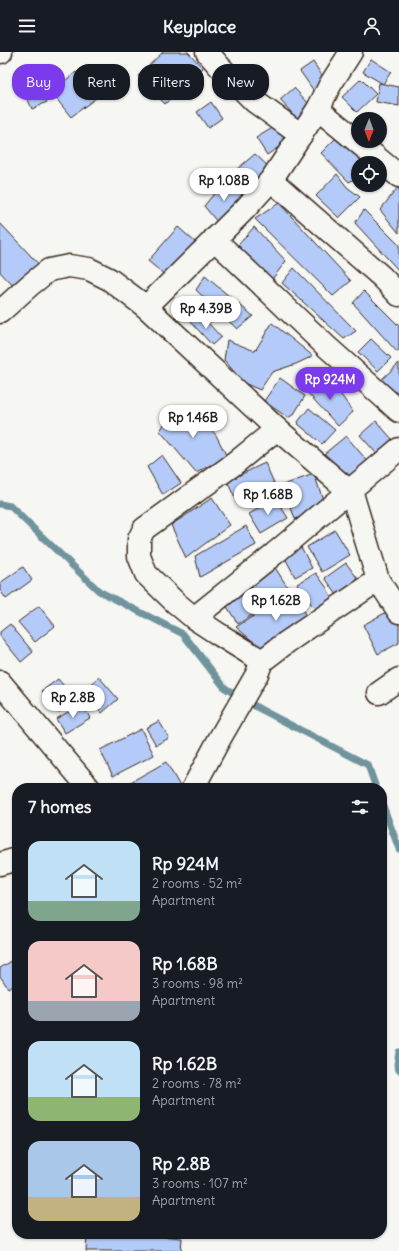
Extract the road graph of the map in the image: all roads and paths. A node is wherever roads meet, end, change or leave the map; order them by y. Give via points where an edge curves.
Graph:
1 (207, 52) edge
2 (351, 52) edge
3 (318, 109) junction
4 (301, 135) junction
5 (399, 176) edge
6 (271, 180) junction
7 (214, 239) junction
8 (399, 295) edge
9 (4, 301) edge
10 (146, 307) junction
11 (399, 411) edge
12 (277, 429) junction
13 (399, 449) edge
14 (351, 490) junction
15 (378, 580) junction
16 (399, 612) edge
17 (194, 618) junction
18 (260, 668) junction
19 (399, 679) edge
20 (0, 682) edge
21 (378, 693) dead end
22 (85, 783) edge
23 (196, 783) edge
24 (12, 860) edge
25 (0, 864) edge

1 - 4 street via 254,101
2 - 3 street
3 - 4 street
3 - 5 street
4 - 6 street
6 - 7 street
6 - 8 street via 382,277
7 - 10 street
7 - 11 street via 326,346
9 - 10 street via 48,270 69,266 89,269 109,279
10 - 12 street
12 - 14 street
12 - 17 street via 234,464 144,529 139,539 139,556 146,574
13 - 14 street
14 - 15 street
14 - 17 street
15 - 16 street
15 - 18 street via 287,642
17 - 18 street via 220,635
18 - 23 street
19 - 21 street
20 - 22 street
24 - 25 street

